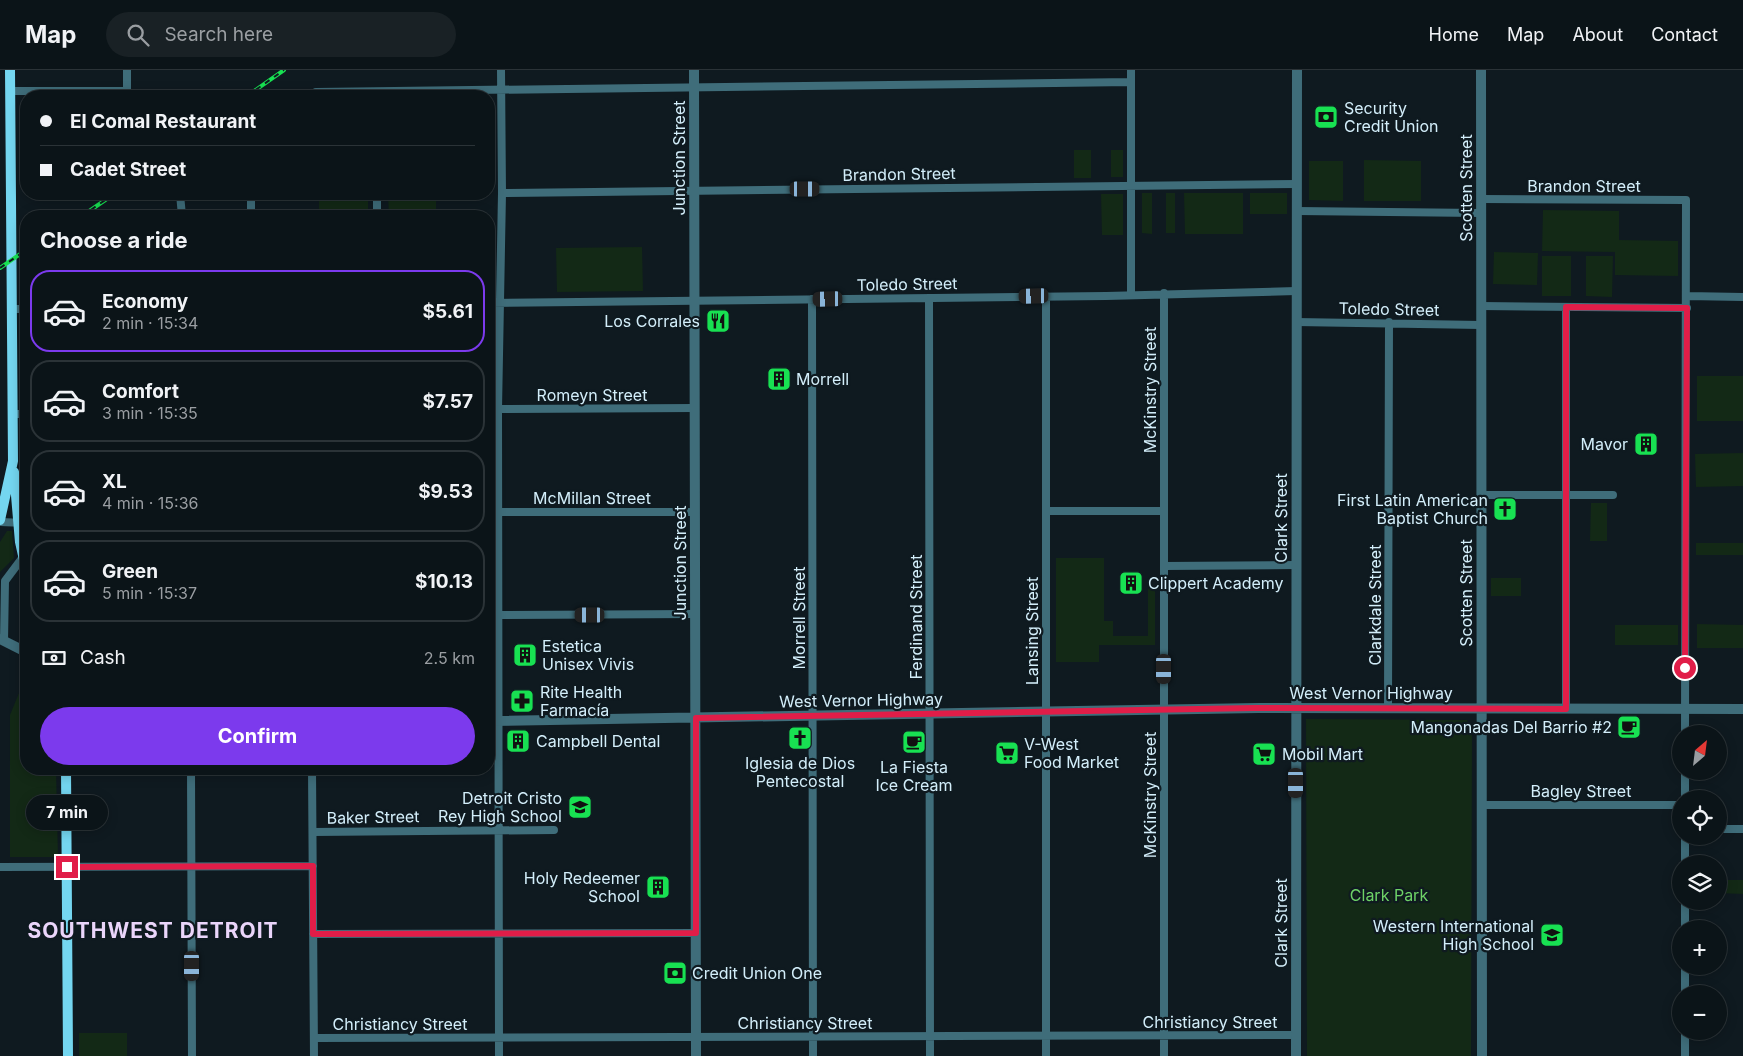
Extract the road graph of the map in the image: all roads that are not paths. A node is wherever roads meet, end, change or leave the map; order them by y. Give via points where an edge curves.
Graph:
1 (10, 70) edge
2 (127, 70) edge
3 (502, 70) edge
4 (694, 70) edge
5 (1131, 70) edge
6 (1296, 70) edge
7 (1480, 70) edge
8 (1131, 82) junction
9 (694, 86) junction
10 (502, 88) junction
11 (129, 90) edge
12 (452, 90) edge
13 (10, 91) junction
14 (20, 91) edge
15 (1296, 184) junction
16 (1132, 186) junction
17 (694, 190) junction
18 (502, 193) junction
19 (1481, 199) junction
20 (1296, 211) junction
21 (1480, 213) junction
22 (1296, 291) junction
23 (1164, 293) junction
24 (1132, 294) junction
25 (1046, 296) junction
26 (1687, 296) junction
27 (1743, 297) edge
28 (929, 298) junction
29 (812, 299) junction
30 (695, 300) junction
31 (495, 303) edge
32 (501, 303) junction
33 (1481, 306) junction
34 (1566, 307) junction
35 (1687, 308) junction
36 (20, 309) edge
37 (11, 310) junction
38 (1296, 322) junction
39 (1389, 322) junction
40 (1481, 324) junction
41 (495, 408) edge
42 (498, 408) junction
43 (695, 408) junction
44 (12, 414) junction
45 (20, 414) edge
46 (13, 461) junction
47 (1481, 495) junction
48 (1566, 495) junction
49 (1613, 495) dead end
50 (20, 504) edge
51 (1046, 511) junction
52 (1164, 511) junction
53 (498, 512) junction
54 (695, 512) junction
55 (0, 521) edge
56 (20, 523) edge
57 (20, 561) edge
58 (1296, 565) junction
59 (1164, 566) junction
60 (696, 614) junction
61 (495, 615) edge
62 (499, 615) junction
63 (2, 640) edge
64 (20, 649) edge
65 (495, 700) edge
66 (1296, 708) junction
67 (1388, 708) junction
68 (1481, 708) junction
69 (1566, 709) junction
70 (1685, 709) junction
71 (1743, 709) edge
72 (1164, 710) junction
73 (1046, 712) junction
74 (930, 714) junction
75 (813, 716) junction
76 (696, 718) junction
77 (495, 721) edge
78 (1685, 725) edge
79 (495, 743) edge
80 (66, 775) edge
81 (191, 775) edge
82 (312, 775) edge
83 (1481, 805) junction
84 (1672, 805) edge
85 (1727, 829) edge
86 (1743, 829) edge
87 (499, 830) junction
88 (554, 830) dead end
89 (313, 832) junction
90 (313, 866) junction
91 (0, 867) edge
92 (67, 867) junction
93 (191, 867) junction
94 (499, 933) junction
95 (696, 933) junction
96 (313, 934) junction
97 (1296, 1035) junction
98 (1046, 1036) junction
99 (1164, 1036) junction
100 (499, 1037) junction
101 (696, 1037) junction
102 (813, 1037) junction
103 (930, 1037) junction
104 (314, 1038) junction
105 (1684, 1040) edge
106 (68, 1056) edge
107 (192, 1056) edge
108 (314, 1056) edge
109 (499, 1056) edge
110 (696, 1056) edge
111 (813, 1056) edge
112 (930, 1056) edge
113 (1046, 1056) edge
114 (1164, 1056) edge
115 (1296, 1056) edge
116 (1482, 1056) edge
117 (1684, 1056) edge

1 - 13 main road
2 - 11 street
3 - 10 street
4 - 9 street, Junction Street
5 - 8 street
6 - 15 street, Clark Street
7 - 19 street, Scotten Street
8 - 9 street
8 - 16 street
9 - 10 street
9 - 17 street, Junction Street
10 - 12 street
10 - 18 street
13 - 14 street
13 - 37 main road
15 - 16 street, Brandon Street
15 - 20 street, Clark Street
16 - 17 street, Brandon Street
16 - 24 street
17 - 18 street, Brandon Street
17 - 30 street, Junction Street
18 - 32 street
19 - 21 street, Scotten Street
19 - 26 street, Brandon Street via 1686,200
20 - 21 street
20 - 22 street, Clark Street
21 - 33 street, Scotten Street
22 - 23 street, Toledo Street
22 - 38 street, Clark Street
23 - 24 street, Toledo Street
23 - 52 street, McKinstry Street
24 - 25 street, Toledo Street
25 - 28 street, Toledo Street
25 - 51 street, Lansing Street
26 - 27 street
26 - 35 street
28 - 29 street, Toledo Street
28 - 74 street, Ferdinand Street
29 - 30 street, Toledo Street
29 - 75 street, Morrell Street
30 - 32 street, Toledo Street
30 - 43 street, Junction Street
31 - 32 street, Toledo Street
32 - 42 street
33 - 34 street
33 - 40 street, Scotten Street
34 - 35 street
34 - 48 street
35 - 70 street
36 - 37 street
37 - 44 main road
38 - 39 street, Toledo Street
38 - 58 street, Clark Street
39 - 40 street, Toledo Street
39 - 67 street, Clarkdale Street
40 - 47 street, Scotten Street
41 - 42 street, Romeyn Street
42 - 43 street, Romeyn Street
42 - 53 street
43 - 54 street, Junction Street
44 - 45 street
44 - 46 main road
46 - 50 main road
46 - 55 main road
47 - 48 street
47 - 68 street, Scotten Street
48 - 49 street
48 - 69 street
51 - 52 street
51 - 73 street, Lansing Street
52 - 59 street, McKinstry Street
53 - 54 street, McMillan Street
53 - 62 street
54 - 60 street, Junction Street
55 - 56 street
57 - 63 street via 5,581
58 - 59 street
58 - 66 street, Clark Street
59 - 72 street, McKinstry Street
60 - 62 street
60 - 76 street, Junction Street
61 - 62 street
62 - 65 street
63 - 64 street
66 - 67 street, West Vernor Highway
66 - 72 street, West Vernor Highway
66 - 97 street, Clark Street
67 - 68 street, West Vernor Highway
68 - 69 street, West Vernor Highway
68 - 83 street, Scotten Street
69 - 70 street, West Vernor Highway
70 - 71 street, West Vernor Highway
70 - 78 street
72 - 73 street, West Vernor Highway
72 - 99 street, McKinstry Street
73 - 74 street, West Vernor Highway
73 - 98 street, Lansing Street
74 - 75 street, West Vernor Highway
74 - 103 street, Ferdinand Street
75 - 76 street, West Vernor Highway
75 - 102 street, Morrell Street
76 - 77 street, West Vernor Highway
76 - 95 street, Junction Street
79 - 87 street
80 - 92 main road
81 - 93 street
82 - 89 street
83 - 84 street, Bagley Street
83 - 116 street, Scotten Street
85 - 86 street
87 - 88 street, Baker Street
87 - 89 street, Baker Street
87 - 94 street
89 - 90 street
90 - 93 street
90 - 96 street
91 - 92 street
92 - 93 street
92 - 106 main road
93 - 107 street
94 - 95 street
94 - 96 street
94 - 100 street
95 - 101 street, Junction Street
96 - 104 street
97 - 99 street, Christiancy Street
97 - 115 street, Clark Street
98 - 99 street, Christiancy Street
98 - 103 street, Christiancy Street
98 - 113 street, Lansing Street
99 - 114 street, McKinstry Street
100 - 101 street, Christiancy Street
100 - 104 street, Christiancy Street
100 - 109 street
101 - 102 street, Christiancy Street
101 - 110 street, Junction Street
102 - 103 street, Christiancy Street
102 - 111 street, Morrell Street
103 - 112 street, Ferdinand Street
104 - 108 street
105 - 117 street

